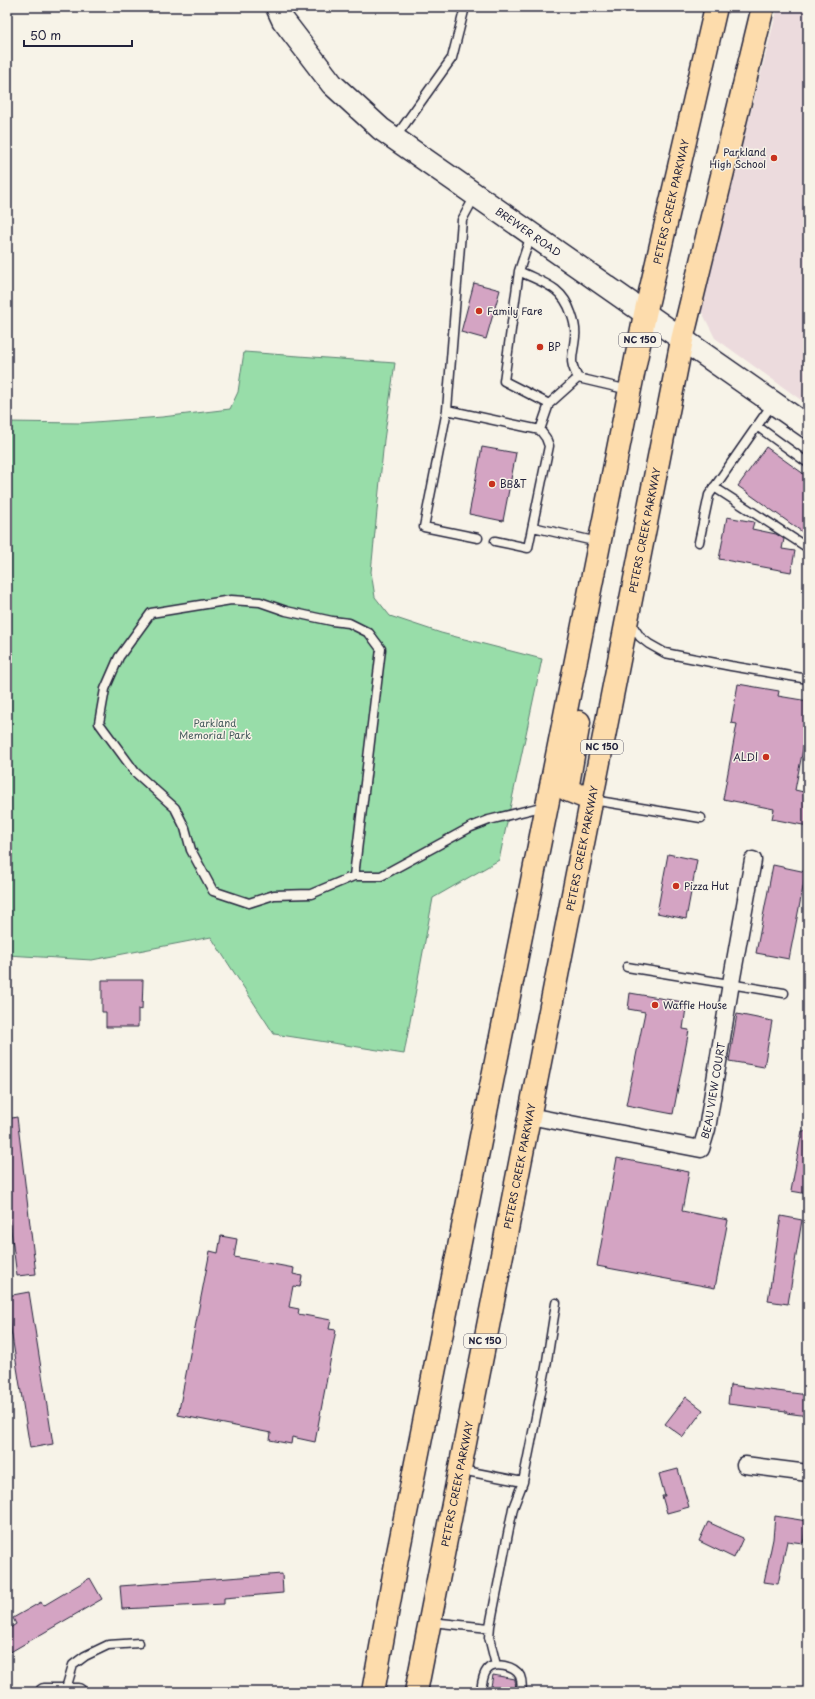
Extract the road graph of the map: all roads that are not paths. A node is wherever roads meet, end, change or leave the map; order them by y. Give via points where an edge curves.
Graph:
1 (276, 7) edge
2 (465, 7) edge
3 (716, 7) edge
4 (763, 7) edge
5 (394, 139) junction
6 (475, 196) junction
7 (532, 235) junction
8 (519, 271) junction
9 (645, 314) junction
10 (682, 340) junction
11 (578, 378) junction
12 (630, 390) junction
13 (773, 403) junction
14 (549, 404) junction
15 (447, 410) junction
16 (757, 426) junction
17 (808, 427) edge
18 (540, 430) junction
19 (808, 463) edge
20 (714, 487) junction
21 (533, 527) junction
22 (478, 538) dead end
23 (495, 542) dead end
24 (699, 542) dead end
25 (599, 547) junction
26 (808, 548) edge
27 (628, 618) junction
28 (808, 679) edge
29 (592, 800) junction
30 (547, 805) junction
31 (701, 818) dead end
32 (753, 860) dead end
33 (354, 876) junction
34 (627, 967) dead end
35 (731, 983) junction
36 (784, 993) dead end
37 (529, 1116) junction
38 (556, 1303) dead end
39 (745, 1465) dead end
40 (460, 1470) junction
41 (808, 1473) edge
42 (523, 1482) junction
43 (397, 1558) junction
44 (430, 1622) junction
45 (489, 1628) junction
46 (139, 1643) dead end
47 (496, 1665) junction
48 (44, 1692) edge
49 (65, 1692) edge
50 (78, 1692) edge
51 (373, 1692) edge
52 (387, 1692) edge
53 (416, 1692) edge
54 (481, 1692) edge
55 (521, 1692) edge

1 - 5 street, BREWER ROAD via 332,84
2 - 5 lane via 452,58
3 - 9 main road, PETERS CREEK PARKWAY / NC 150
4 - 10 main road, PETERS CREEK PARKWAY / NC 150
5 - 6 street, BREWER ROAD
6 - 7 street, BREWER ROAD
6 - 15 lane via 462,220
7 - 8 lane
7 - 9 street, BREWER ROAD
8 - 11 lane via 558,291 565,298 574,320 575,336 571,364
8 - 14 lane via 504,381
9 - 10 street, BREWER ROAD
9 - 12 main road, PETERS CREEK PARKWAY / NC 150
10 - 13 street, BREWER ROAD
10 - 27 main road, PETERS CREEK PARKWAY / NC 150
11 - 12 lane
11 - 14 lane
12 - 25 main road, PETERS CREEK PARKWAY / NC 150
13 - 16 lane
13 - 17 street, BREWER ROAD
14 - 18 lane
15 - 18 lane
15 - 22 lane via 424,527
16 - 19 lane
16 - 20 lane
18 - 21 lane via 549,446
20 - 24 lane via 709,495
20 - 26 lane
21 - 23 lane via 528,548
21 - 25 lane
25 - 29 main road via 581,709 567,790
25 - 30 main road, PETERS CREEK PARKWAY / NC 150
27 - 28 lane via 640,637 665,653
27 - 29 main road, PETERS CREEK PARKWAY / NC 150
29 - 31 lane
29 - 37 main road, PETERS CREEK PARKWAY / NC 150
30 - 33 lane via 471,827 381,876
30 - 43 main road, PETERS CREEK PARKWAY / NC 150
32 - 35 street, BEAU VIEW COURT
33 - 33 lane via 311,894 274,895 249,903 213,891 191,850 185,828 175,808 135,772 99,723 105,689 119,657 151,614 231,600 260,602 286,611 349,623 369,633 381,649
34 - 35 lane
35 - 36 lane
35 - 37 street, BEAU VIEW COURT via 707,1129 701,1149
37 - 40 main road, PETERS CREEK PARKWAY / NC 150
38 - 42 lane
39 - 41 street
40 - 42 lane
40 - 44 main road, PETERS CREEK PARKWAY / NC 150
42 - 45 lane via 513,1508
43 - 51 main road, PETERS CREEK PARKWAY / NC 150
43 - 52 main road via 406,1579
44 - 45 lane
44 - 53 main road, PETERS CREEK PARKWAY / NC 150
45 - 47 lane
46 - 49 lane via 108,1645 85,1656 73,1665
47 - 54 lane via 487,1670
47 - 55 lane via 512,1668 520,1676
48 - 49 street
49 - 50 street

